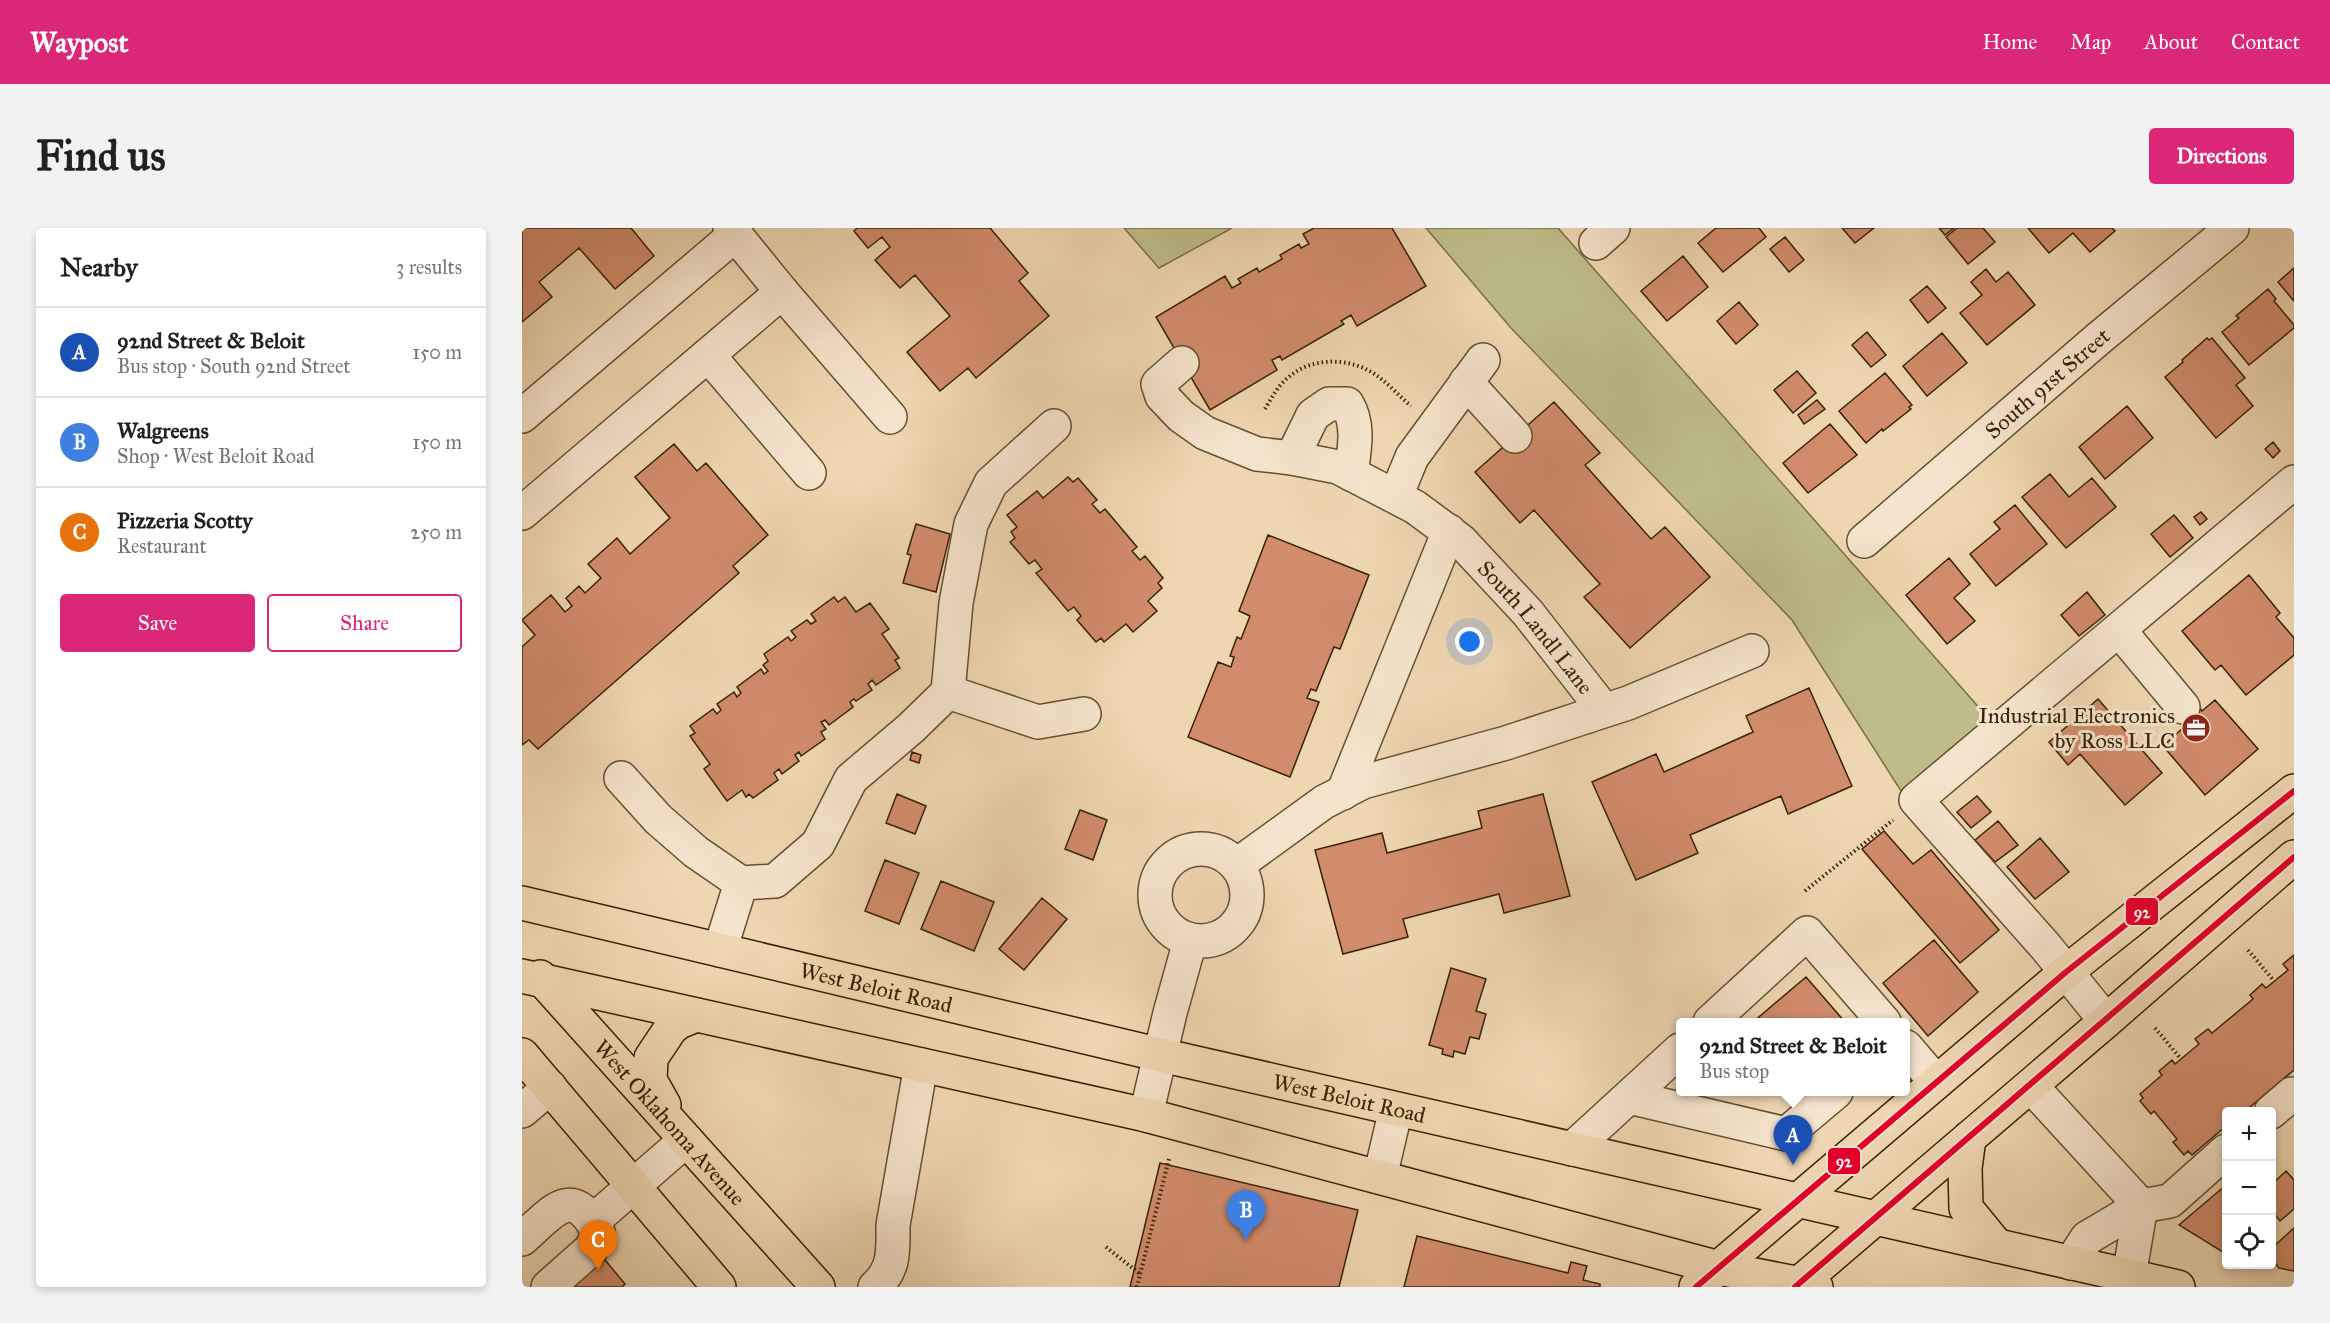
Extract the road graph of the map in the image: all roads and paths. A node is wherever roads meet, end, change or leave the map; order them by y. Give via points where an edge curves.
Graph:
1 (2232, 228) edge
2 (733, 231) edge
3 (782, 292) junction
4 (708, 355) junction
5 (1182, 363) dead end
6 (522, 416) edge
7 (890, 417) dead end
8 (1054, 426) dead end
9 (1515, 436) dead end
10 (1292, 458) junction
11 (809, 472) dead end
12 (1352, 474) junction
13 (2294, 482) edge
14 (1395, 496) junction
15 (522, 513) edge
16 (1449, 531) junction
17 (1864, 541) dead end
18 (2119, 630) junction
19 (1752, 651) dead end
20 (948, 692) junction
21 (2183, 707) dead end
22 (1084, 714) dead end
23 (1588, 716) junction
24 (621, 778) dead end
25 (2294, 791) edge
26 (1343, 793) junction
27 (1916, 800) junction
28 (2294, 857) edge
29 (1237, 865) junction
30 (741, 883) junction
31 (1805, 891) dead end
32 (522, 903) edge
33 (1190, 941) junction
34 (720, 950) junction
35 (2248, 950) dead end
36 (529, 972) edge
37 (2066, 972) junction
38 (2274, 981) dead end
39 (696, 1015) junction
40 (1715, 1018) edge
41 (1880, 1018) edge
42 (2106, 1021) junction
43 (2155, 1028) dead end
44 (1910, 1053) edge
45 (1676, 1054) edge
46 (522, 1055) edge
47 (1161, 1055) junction
48 (2181, 1059) dead end
49 (921, 1065) junction
50 (1936, 1082) junction
51 (2031, 1086) junction
52 (550, 1087) junction
53 (1831, 1096) edge
54 (1629, 1097) junction
55 (1396, 1109) junction
56 (522, 1111) edge
57 (1146, 1115) junction
58 (1969, 1138) junction
59 (686, 1140) junction
60 (1572, 1149) junction
61 (2222, 1155) edge
62 (1169, 1159) dead end
63 (1380, 1177) junction
64 (634, 1187) junction
65 (1796, 1200) junction
66 (2141, 1206) junction
67 (1874, 1218) junction
68 (593, 1221) junction
69 (522, 1239) edge
70 (1997, 1246) junction
71 (1106, 1247) dead end
72 (2065, 1271) edge
73 (1140, 1275) junction
74 (2129, 1276) junction
75 (1707, 1277) edge
76 (1803, 1286) edge
77 (548, 1287) edge
78 (719, 1287) edge
79 (818, 1287) edge
80 (875, 1287) edge
81 (1137, 1287) edge
82 (2178, 1287) edge

1 - 17 street, South 91st Street
2 - 3 street
2 - 6 street
3 - 4 street
3 - 7 street
4 - 11 street
4 - 15 street
5 - 10 street, South Landl Lane via 1158,384 1162,396 1181,416 1227,443 1257,454
8 - 20 street via 991,483 971,524 956,603
9 - 14 street via 1475,371 1412,457
10 - 12 street, South Landl Lane via 1338,467
10 - 12 street via 1313,415 1329,404 1347,405 1353,414 1355,440
12 - 14 street, South Landl Lane
13 - 18 street
14 - 16 street, South Landl Lane
16 - 23 street, South Landl Lane via 1528,613 1596,700
16 - 26 street
18 - 21 street
18 - 27 street
19 - 23 street
20 - 22 street via 1038,722
20 - 30 street via 851,779 818,844 775,881
23 - 26 street, South Landl Lane via 1363,782
24 - 30 street via 658,819
25 - 37 main road
26 - 29 street, South Landl Lane via 1324,802
27 - 31 path
27 - 37 street
28 - 42 main road
29 - 33 street via 1248,892 1241,920 1219,939
29 - 33 street via 1210,849 1179,854 1166,864 1154,893 1156,909 1175,934
30 - 34 street
32 - 34 main road, West Beloit Road
33 - 47 street
34 - 47 main road, West Beloit Road
35 - 38 path
36 - 39 main road
36 - 59 main road, West Oklahoma Avenue
37 - 42 street
37 - 50 main road
39 - 49 main road
39 - 59 main road via 670,1028 649,1068 656,1092
40 - 41 street via 1807,933
42 - 51 main road
43 - 48 path
44 - 50 street
45 - 54 street
46 - 52 main road
47 - 55 main road, West Beloit Road
47 - 57 street
49 - 57 main road
49 - 80 street via 893,1225 893,1251 886,1276
50 - 65 main road
51 - 58 main road
51 - 66 street
52 - 56 street
52 - 64 main road
53 - 54 street via 1786,1134
54 - 60 street
55 - 60 main road, West Beloit Road
55 - 63 street
57 - 63 main road
58 - 67 main road
58 - 70 main road via 1966,1208
59 - 64 street
59 - 79 main road, West Oklahoma Avenue
60 - 65 main road, West Beloit Road
61 - 66 street via 2170,1201
62 - 73 path
63 - 75 main road
64 - 68 street
64 - 78 main road
65 - 67 main road, West Beloit Road
65 - 75 main road
66 - 72 street via 2087,1238
66 - 74 street
67 - 70 main road, West Beloit Road
67 - 76 main road
68 - 69 street via 570,1204 561,1205
68 - 77 street via 598,1232 592,1248
70 - 72 main road, West Beloit Road
71 - 73 path
72 - 74 main road, West Beloit Road
73 - 81 path
74 - 82 main road, West Beloit Road
75 - 76 main road

